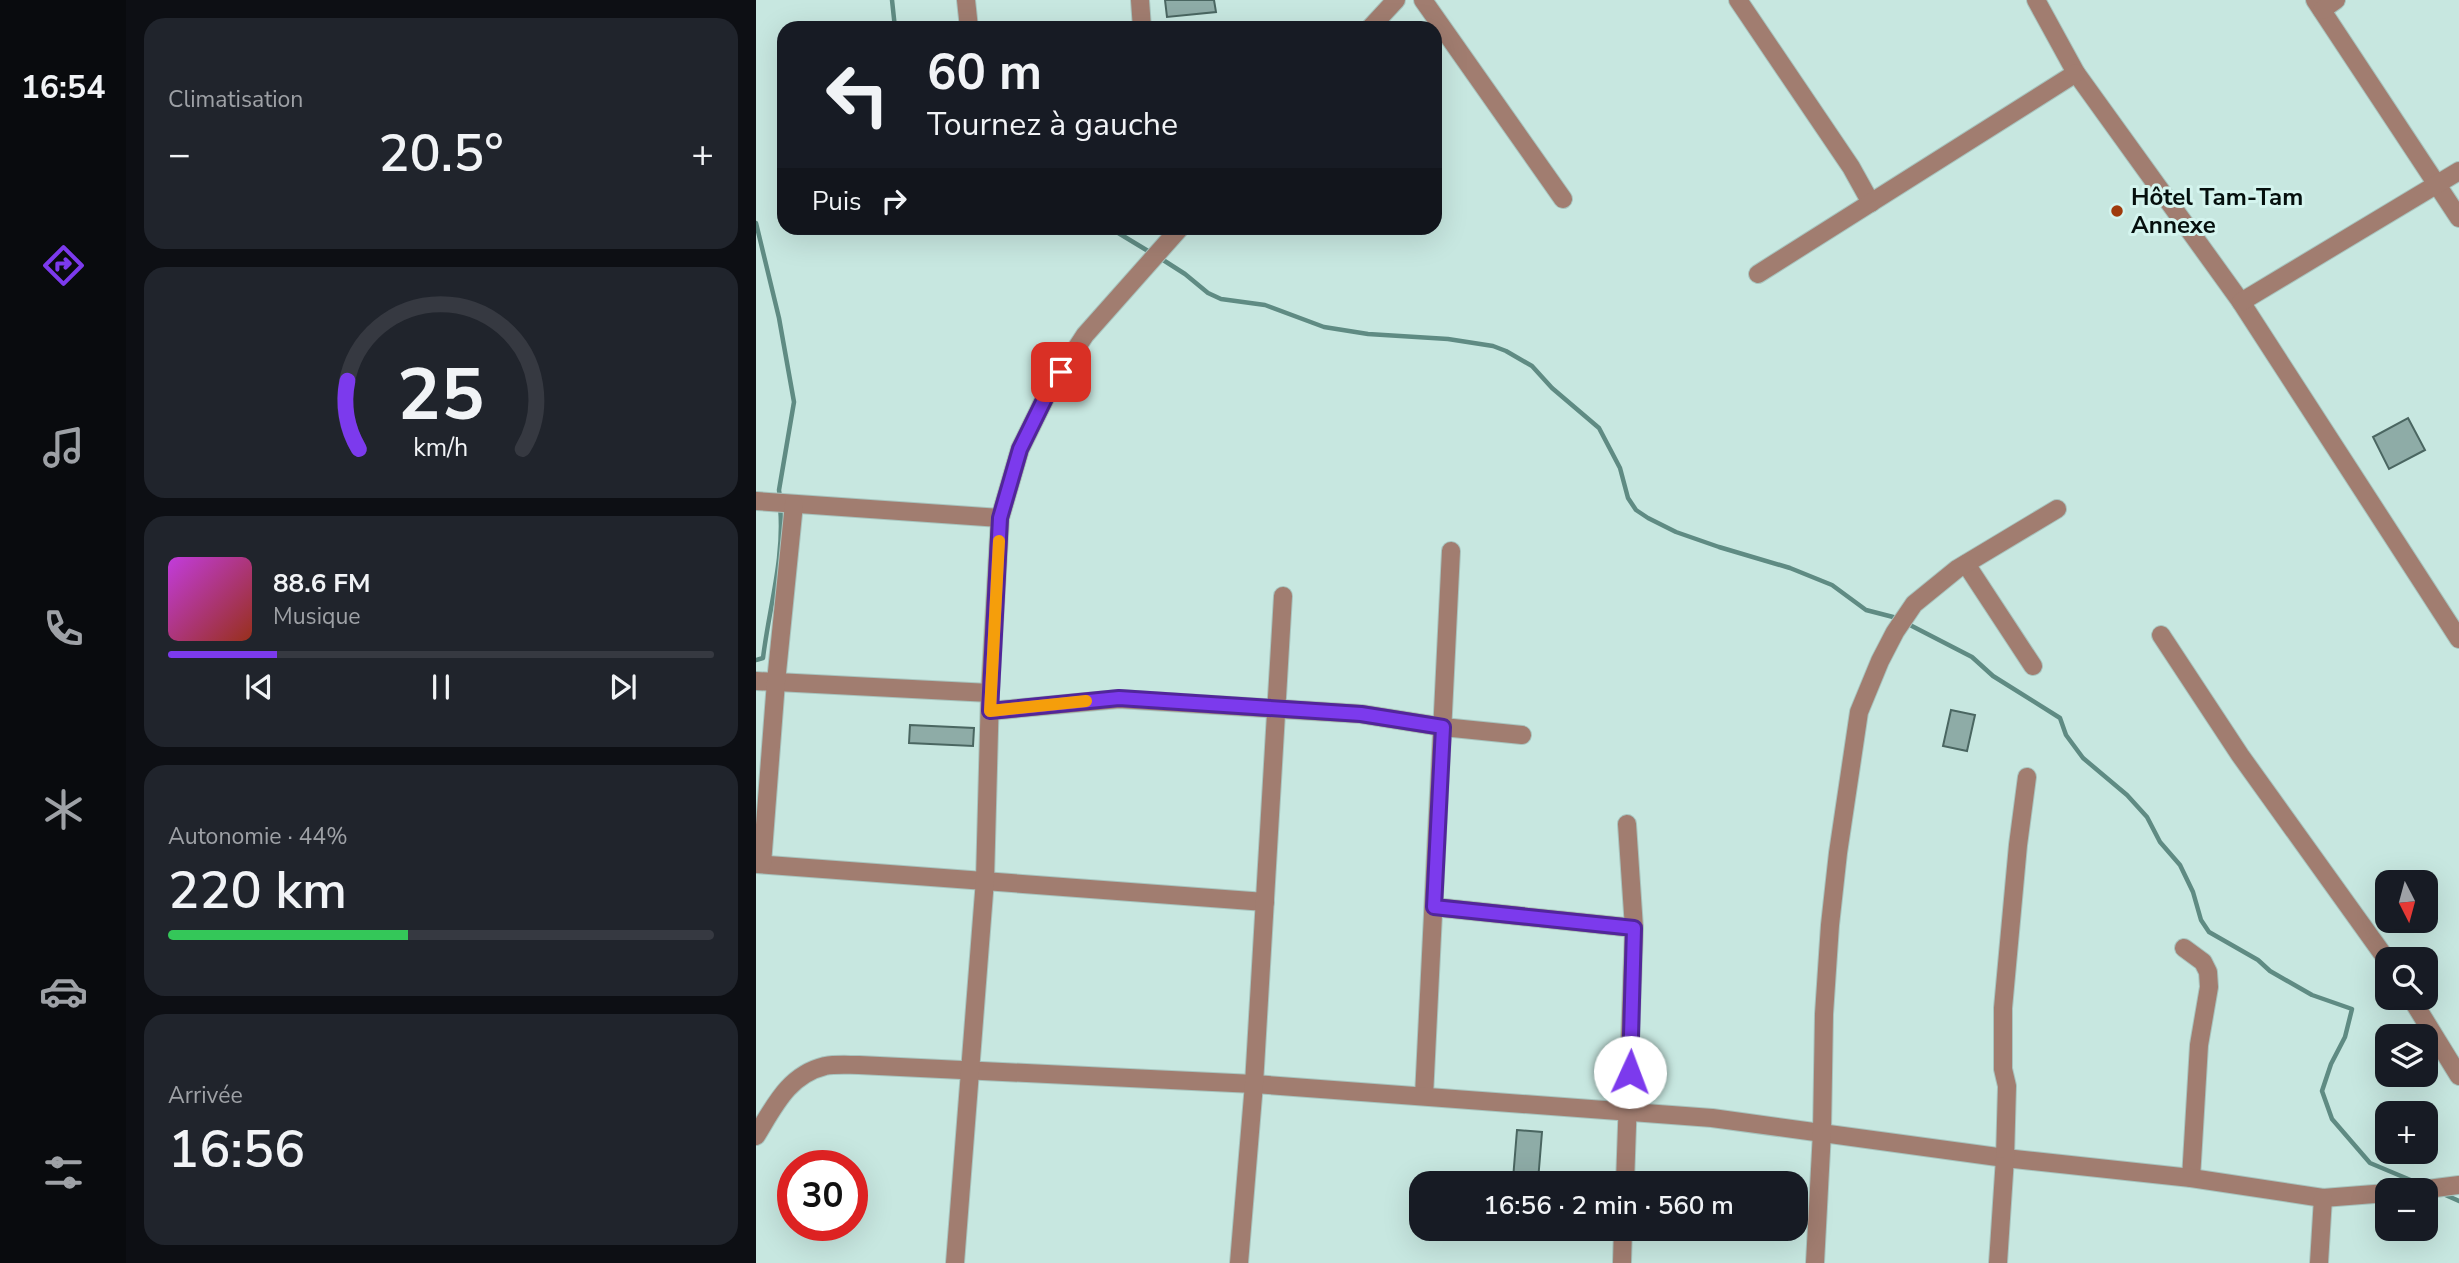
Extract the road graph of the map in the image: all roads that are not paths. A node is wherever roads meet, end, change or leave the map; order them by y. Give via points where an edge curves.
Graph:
1 (966, 0) edge
2 (1140, 0) edge
3 (1396, 0) edge
4 (1423, 0) edge
5 (1738, 0) edge
6 (2036, 0) edge
7 (2324, 3) edge
8 (968, 21) edge
9 (1142, 21) edge
10 (1376, 21) edge
11 (1438, 21) edge
12 (1442, 27) edge
13 (2076, 73) junction
14 (2459, 172) edge
15 (2439, 184) junction
16 (1563, 199) dead end
17 (1871, 203) junction
18 (2459, 218) edge
19 (1165, 238) edge
20 (1758, 275) dead end
21 (2241, 302) junction
22 (756, 501) edge
23 (794, 504) junction
24 (2057, 509) dead end
25 (1000, 518) junction
26 (1451, 551) dead end
27 (1966, 564) junction
28 (1283, 596) dead end
29 (2161, 635) dead end
30 (2459, 639) edge
31 (2034, 666) dead end
32 (756, 681) edge
33 (776, 681) junction
34 (990, 702) junction
35 (1276, 710) junction
36 (1443, 727) junction
37 (1522, 735) dead end
38 (2027, 777) dead end
39 (1628, 824) dead end
40 (759, 864) edge
41 (985, 880) junction
42 (1265, 902) junction
43 (1434, 907) junction
44 (1634, 928) junction
45 (2378, 947) edge
46 (2184, 948) dead end
47 (2419, 1010) edge
48 (969, 1070) junction
49 (2459, 1076) edge
50 (1254, 1084) junction
51 (1424, 1096) junction
52 (1629, 1113) junction
53 (1822, 1132) junction
54 (756, 1136) edge
55 (2005, 1158) junction
56 (1626, 1171) edge
57 (2191, 1178) junction
58 (2459, 1185) edge
59 (2438, 1188) edge
60 (2375, 1194) edge
61 (2323, 1198) junction
62 (1623, 1241) edge
63 (955, 1263) edge
64 (1239, 1263) edge
65 (1622, 1263) edge
66 (1815, 1263) edge
67 (1998, 1263) edge
68 (2319, 1263) edge

1 - 8 street
2 - 9 street
3 - 10 street
4 - 11 street
5 - 17 street
6 - 13 street
7 - 15 street
12 - 16 street
13 - 17 street
13 - 21 street
14 - 15 street
15 - 18 street
15 - 21 street
17 - 20 street
19 - 25 street via 1085,335 1049,390 1020,449
21 - 30 street
22 - 23 street
23 - 25 street
23 - 33 street
24 - 27 street
25 - 34 street
26 - 36 street
27 - 31 street
27 - 53 street via 1914,604 1880,661 1859,712 1830,925
28 - 35 street
29 - 45 street
32 - 33 street
33 - 34 street
33 - 40 street
34 - 35 street via 1119,698
34 - 41 street
35 - 36 street via 1361,714
35 - 42 street
36 - 37 street
36 - 43 street
38 - 55 street via 2003,1008
39 - 44 street
40 - 41 street
41 - 42 street
41 - 48 street
42 - 50 street
43 - 44 street
43 - 51 street
44 - 52 street
46 - 57 street via 2203,962 2209,987 2199,1045
47 - 49 street
48 - 50 street
48 - 54 street via 826,1066 800,1076 785,1090
48 - 63 street
50 - 51 street
50 - 64 street
51 - 52 street
52 - 53 street
52 - 56 street
53 - 55 street
53 - 66 street
55 - 57 street
55 - 67 street
57 - 61 street
58 - 59 street
60 - 61 street
61 - 68 street
62 - 65 street

